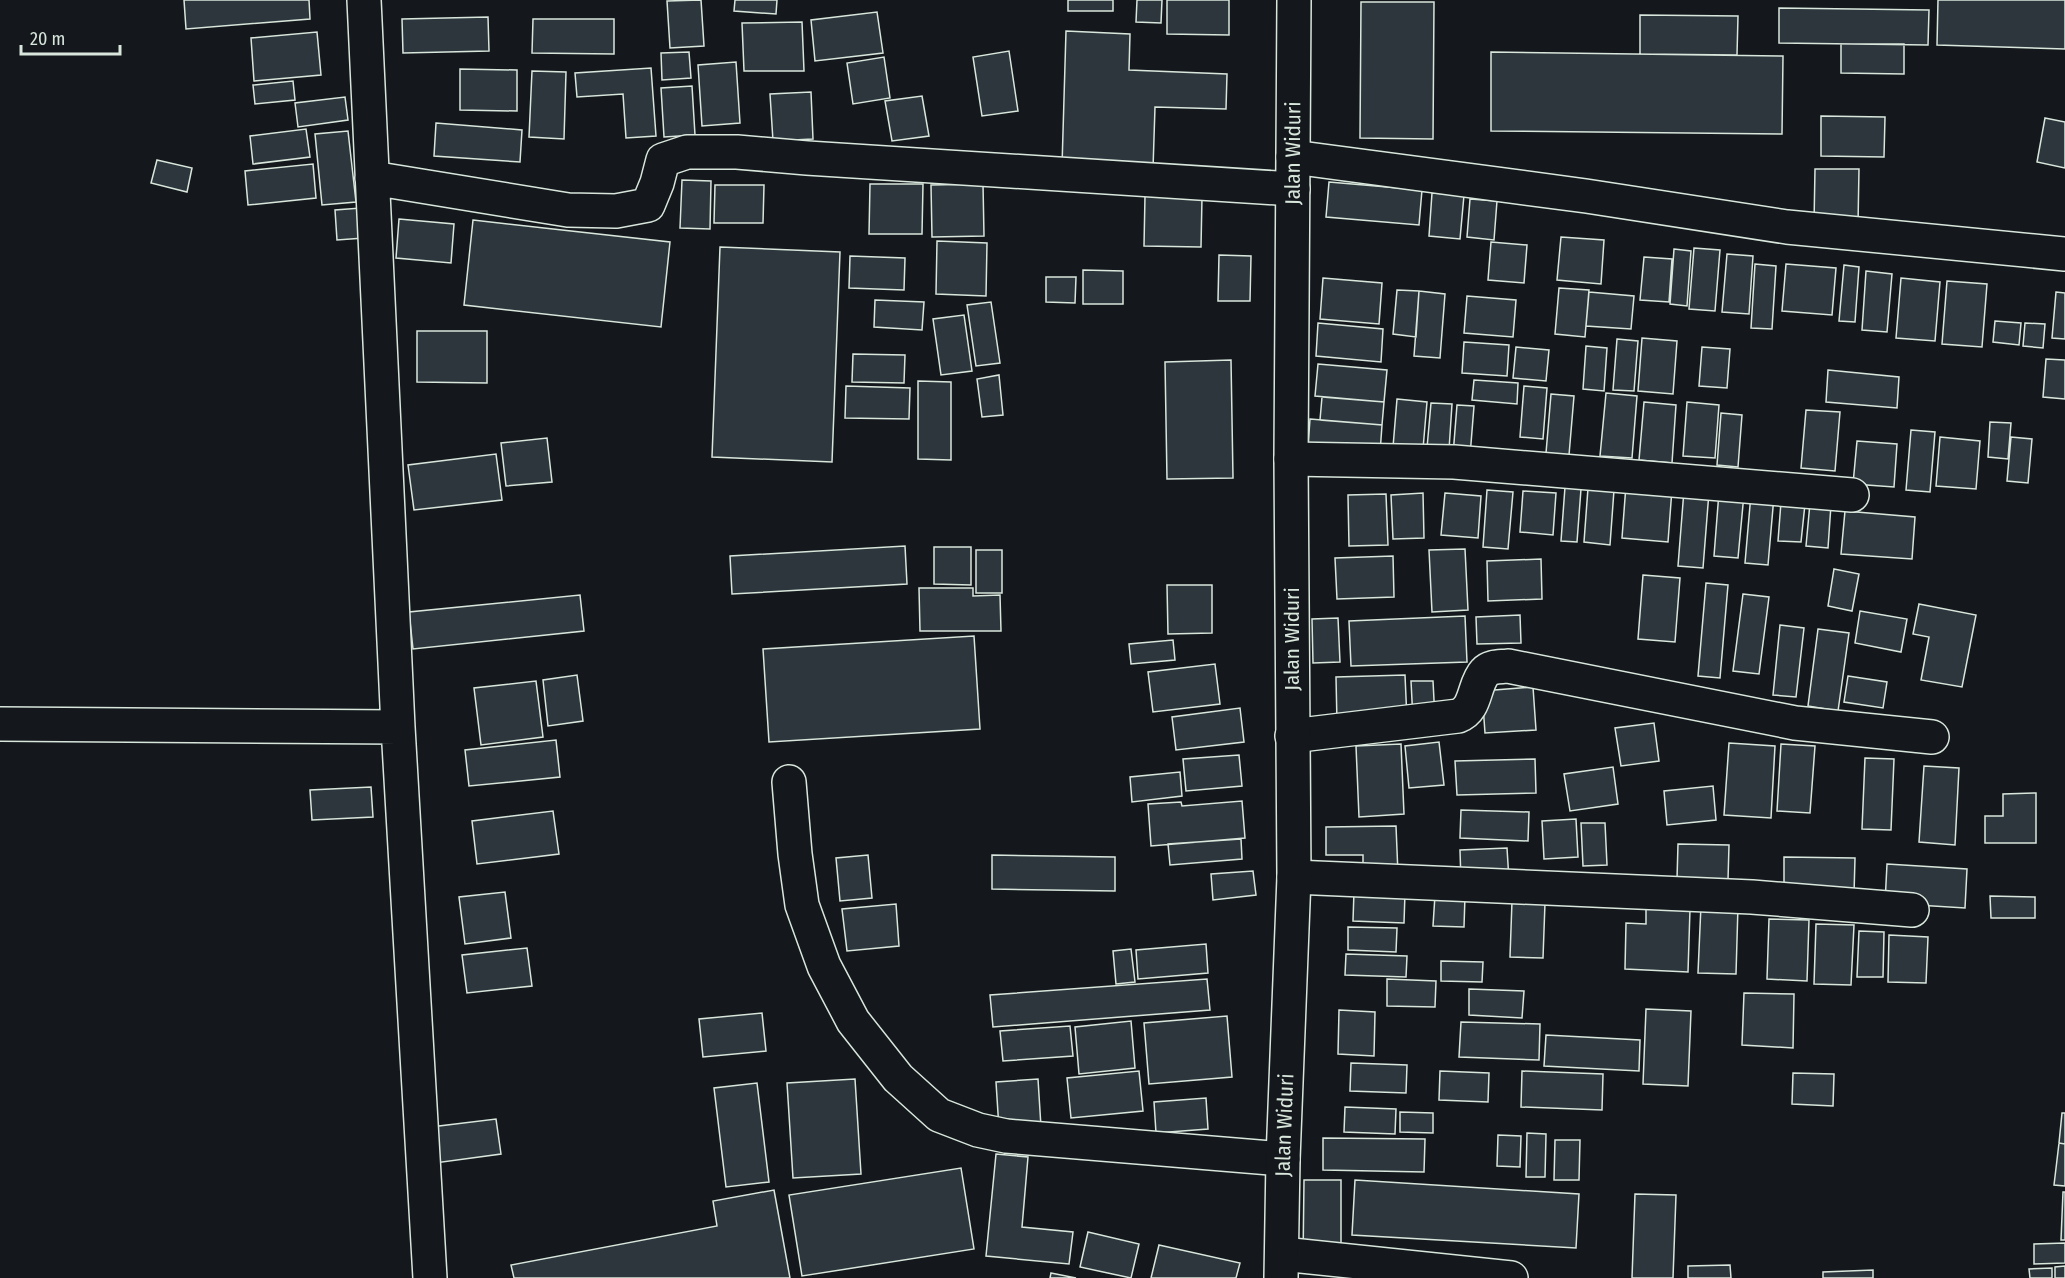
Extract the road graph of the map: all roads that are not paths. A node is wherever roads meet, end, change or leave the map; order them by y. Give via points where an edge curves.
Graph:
1 (364, 0) edge
2 (1294, 0) edge
3 (1293, 173) junction
4 (372, 178) junction
5 (2065, 254) edge
6 (1291, 459) junction
7 (1852, 495) dead end
8 (0, 724) edge
9 (398, 727) junction
10 (1292, 736) junction
11 (1932, 737) dead end
12 (789, 782) dead end
13 (1294, 877) junction
14 (1912, 910) dead end
15 (1283, 1159) junction
16 (1282, 1272) edge
17 (430, 1278) edge
18 (1511, 1278) edge

1 - 4 street
2 - 3 street, Jalan Widuri
3 - 4 street via 687,152 663,160 648,205 616,211 568,210
3 - 5 street via 1574,195 1787,227
3 - 6 street, Jalan Widuri
4 - 9 street
6 - 7 street via 1454,462
6 - 10 street, Jalan Widuri
8 - 9 street
9 - 17 street
10 - 11 street via 1465,714 1484,672 1508,666 1795,723
10 - 13 street, Jalan Widuri
12 - 15 street via 802,905 824,966 853,1021 898,1078 939,1114 978,1130 1006,1136
13 - 14 street via 1752,897
13 - 15 street, Jalan Widuri
15 - 16 street, Jalan Widuri
16 - 18 street

